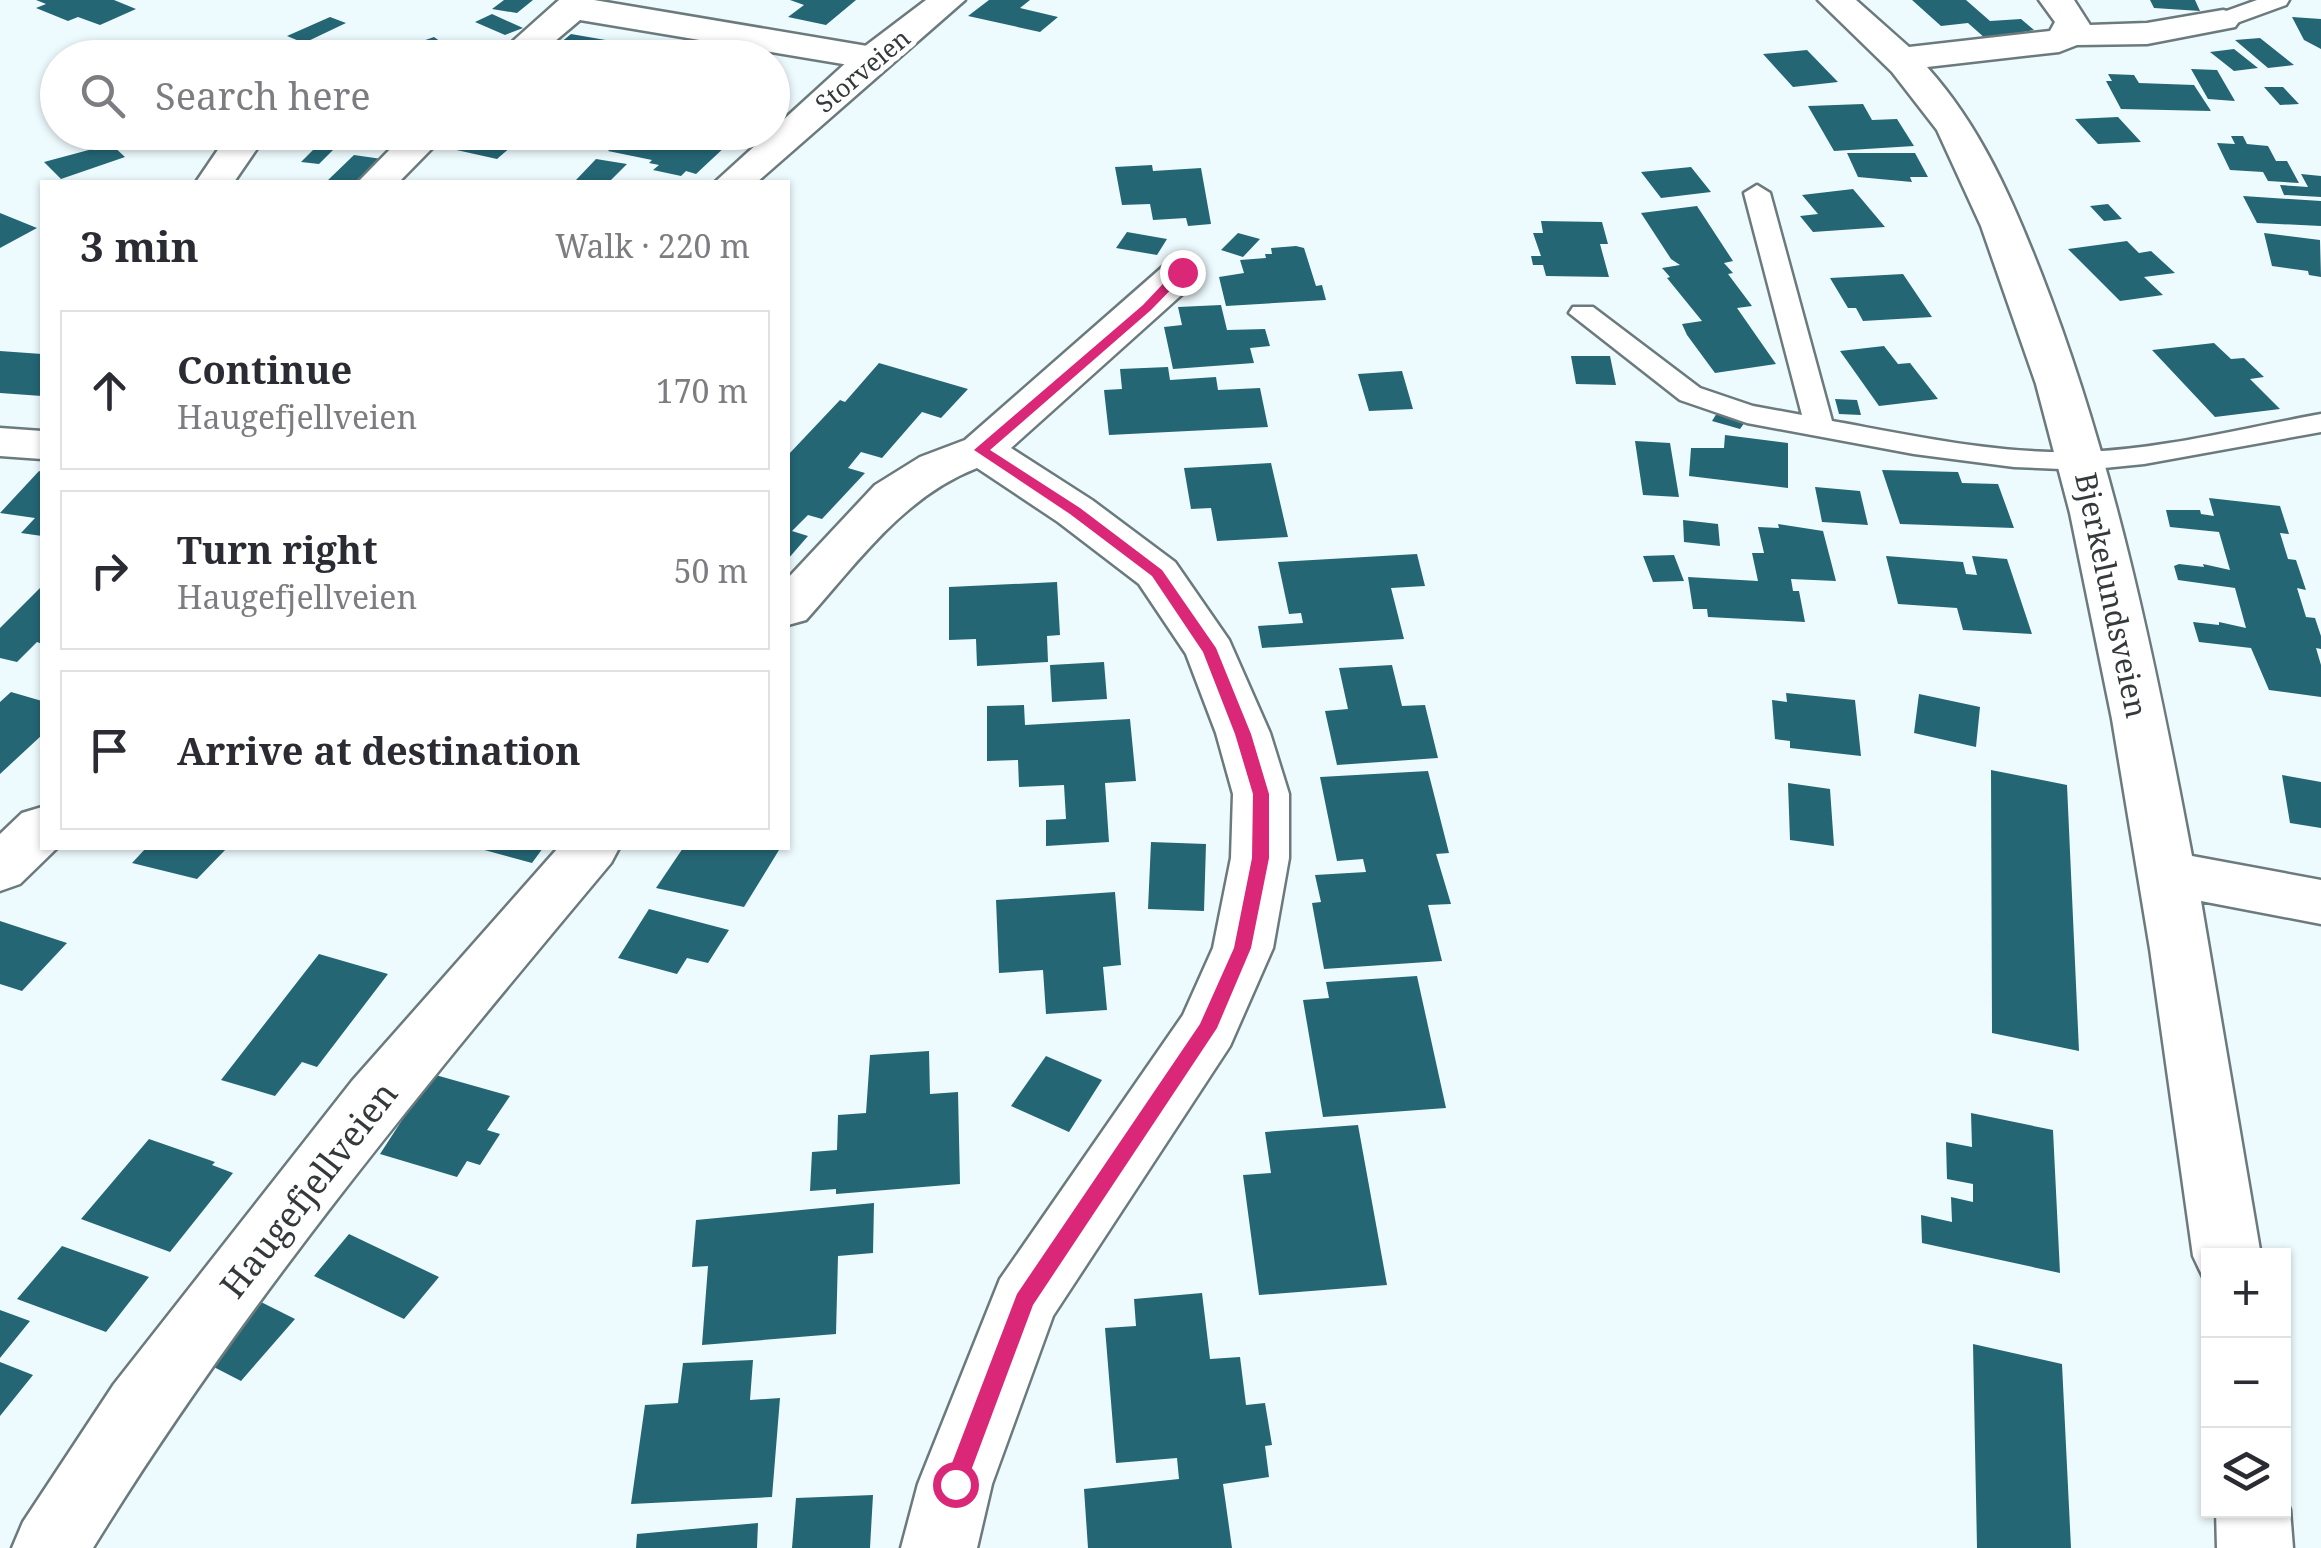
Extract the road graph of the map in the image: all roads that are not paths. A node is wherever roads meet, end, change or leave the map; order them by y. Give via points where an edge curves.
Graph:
1 (948, 0) edge
2 (1836, 0) edge
3 (2056, 0) edge
4 (2278, 0) edge
5 (574, 4) edge
6 (2223, 20) joint
7 (2070, 34) junction
8 (533, 40) edge
9 (773, 40) edge
10 (790, 43) edge
11 (873, 58) junction
12 (1901, 59) junction
13 (790, 132) edge
14 (237, 150) edge
15 (411, 150) edge
16 (770, 150) edge
17 (216, 180) edge
18 (380, 180) edge
19 (736, 180) edge
20 (1757, 193) dead end
21 (1182, 272) dead end
22 (1583, 313) dead end
23 (2321, 423) edge
24 (1820, 429) junction
25 (981, 450) junction
26 (2084, 461) junction
27 (790, 606) edge
28 (40, 830) edge
29 (589, 850) edge
30 (0, 870) edge
31 (2168, 873) junction
32 (2321, 902) edge
33 (2227, 1248) edge
34 (2253, 1518) edge
35 (50, 1548) edge
36 (939, 1548) edge
37 (2255, 1548) edge

1 - 11 street, Storveien
2 - 12 street, Bjerkelundsveien
3 - 7 street via 2072,22
4 - 6 lane
5 - 8 street
5 - 9 street
6 - 7 street via 2152,33
7 - 12 street via 2020,48
10 - 11 street
11 - 13 street, Storveien
12 - 26 street, Bjerkelundsveien via 1941,108 1998,216
14 - 17 street
15 - 18 street
16 - 19 street, Storveien
20 - 24 lane
21 - 25 street
22 - 24 lane via 1690,394
23 - 26 lane
24 - 26 lane via 1997,456
25 - 27 street via 892,495
25 - 36 street via 1157,573 1211,652 1243,734 1261,794 1260,858 1242,948 1208,1028 1024,1301 955,1484
26 - 31 street, Bjerkelundsveien
28 - 30 street
29 - 35 street, Haugefjellveien via 375,1100 139,1408
31 - 32 street
31 - 33 street, Bjerkelundsveien
34 - 37 street

